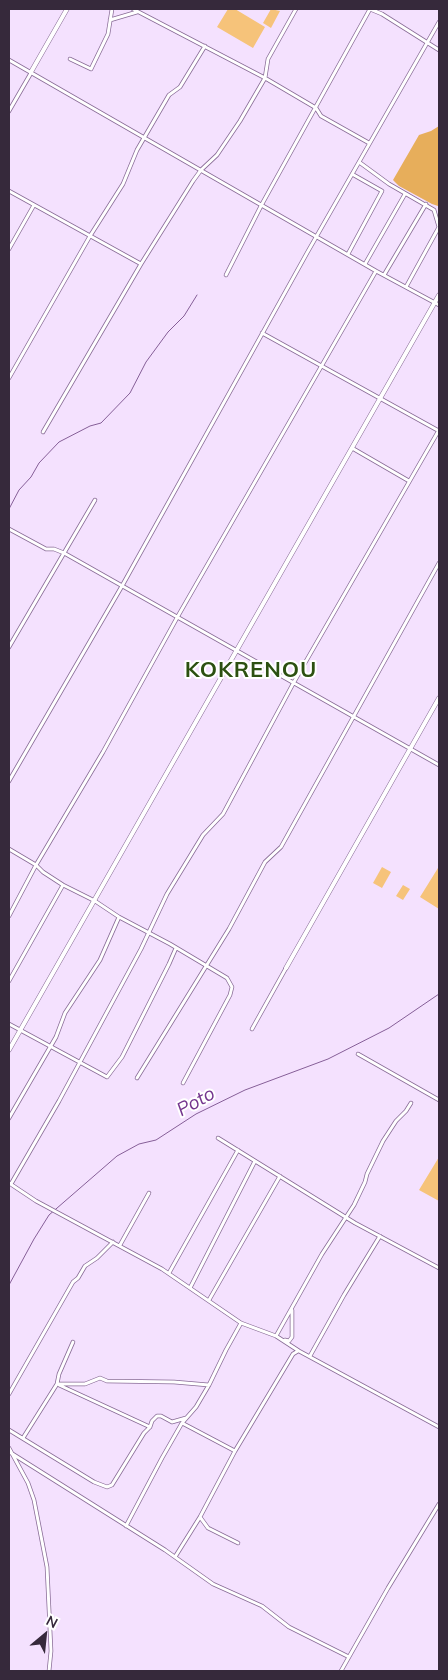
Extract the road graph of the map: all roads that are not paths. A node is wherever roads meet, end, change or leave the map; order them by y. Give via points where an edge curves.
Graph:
1 (67, 9) edge
2 (112, 9) edge
3 (133, 9) edge
4 (296, 9) edge
5 (370, 9) edge
6 (138, 12) junction
7 (110, 20) junction
8 (439, 22) edge
9 (427, 43) junction
10 (205, 46) junction
11 (439, 50) edge
12 (70, 59) dead end
13 (9, 60) edge
14 (31, 72) junction
15 (265, 78) junction
16 (316, 108) junction
17 (9, 111) edge
18 (144, 137) junction
19 (369, 143) junction
20 (359, 162) junction
21 (201, 170) junction
22 (352, 174) junction
23 (9, 191) edge
24 (405, 194) junction
25 (262, 204) junction
26 (426, 204) junction
27 (34, 205) junction
28 (439, 227) edge
29 (317, 235) junction
30 (90, 236) junction
31 (9, 249) edge
32 (348, 254) junction
33 (141, 264) junction
34 (365, 264) junction
35 (376, 271) junction
36 (226, 275) dead end
37 (384, 275) junction
38 (406, 287) junction
39 (439, 295) edge
40 (437, 304) edge
41 (262, 334) junction
42 (322, 366) junction
43 (9, 378) edge
44 (380, 398) junction
45 (439, 431) edge
46 (43, 432) dead end
47 (352, 448) junction
48 (409, 481) junction
49 (95, 500) dead end
50 (9, 530) edge
51 (64, 553) junction
52 (439, 563) edge
53 (122, 586) junction
54 (178, 616) junction
55 (9, 647) edge
56 (236, 650) junction
57 (294, 682) junction
58 (439, 698) edge
59 (352, 716) junction
60 (410, 749) junction
61 (439, 765) edge
62 (9, 781) edge
63 (9, 849) edge
64 (36, 865) junction
65 (63, 885) junction
66 (95, 901) junction
67 (9, 916) edge
68 (119, 917) junction
69 (148, 933) junction
70 (176, 948) junction
71 (204, 966) junction
72 (286, 968) joint
73 (9, 981) edge
74 (9, 1024) edge
75 (20, 1029) junction
76 (252, 1029) dead end
77 (50, 1046) junction
78 (9, 1050) edge
79 (358, 1054) dead end
80 (80, 1063) junction
81 (137, 1078) dead end
82 (183, 1083) dead end
83 (439, 1100) edge
84 (411, 1102) dead end
85 (9, 1118) edge
86 (218, 1138) dead end
87 (238, 1150) junction
88 (255, 1161) junction
89 (280, 1176) junction
90 (10, 1184) edge
91 (149, 1193) dead end
92 (346, 1217) junction
93 (380, 1236) junction
94 (113, 1242) junction
95 (120, 1245) junction
96 (439, 1268) edge
97 (169, 1274) junction
98 (190, 1288) junction
99 (209, 1300) junction
100 (292, 1308) junction
101 (241, 1323) junction
102 (276, 1336) junction
103 (282, 1340) junction
104 (74, 1342) dead end
105 (298, 1351) junction
106 (310, 1356) junction
107 (57, 1384) junction
108 (209, 1385) junction
109 (9, 1394) edge
110 (186, 1418) junction
111 (182, 1423) junction
112 (150, 1427) junction
113 (439, 1427) edge
114 (9, 1430) edge
115 (23, 1438) junction
116 (9, 1448) edge
117 (236, 1451) junction
118 (11, 1453) junction
119 (439, 1504) edge
120 (200, 1517) junction
121 (126, 1526) junction
122 (238, 1543) dead end
123 (175, 1557) junction
124 (349, 1657) junction
125 (49, 1671) edge
126 (341, 1671) edge

1 - 14 street
2 - 7 street
3 - 6 street
4 - 15 street via 268,59
5 - 9 street
5 - 16 street
6 - 7 street
6 - 10 street
7 - 12 street via 108,34 91,69
8 - 9 street
9 - 11 street
9 - 19 street
10 - 15 street
10 - 18 street via 180,87 169,95
13 - 14 street
14 - 17 street
14 - 18 street
15 - 16 street
15 - 21 street via 217,155
16 - 19 street via 321,116
16 - 25 street
18 - 21 street
18 - 30 street via 123,184
19 - 20 street
20 - 22 street
20 - 24 street
21 - 25 street
21 - 33 street
22 - 29 street
22 - 32 street via 382,191
23 - 27 street
24 - 26 street
24 - 34 street
25 - 29 street
25 - 36 street
26 - 28 street via 434,210
26 - 37 street
27 - 30 street
27 - 31 street
28 - 38 street
29 - 32 street
29 - 41 street
30 - 33 street
30 - 43 street
32 - 34 street
33 - 46 street
34 - 35 street
35 - 37 street
35 - 42 street
37 - 38 street
38 - 40 street
39 - 40 street
40 - 44 street
41 - 42 street
41 - 53 street
42 - 44 street
42 - 54 street
44 - 45 street
44 - 47 street
45 - 48 street
47 - 48 street
47 - 56 street
48 - 57 street
49 - 51 street
50 - 51 street via 46,549
51 - 53 street
51 - 55 street
52 - 59 street
53 - 54 street
53 - 62 street
54 - 56 street
54 - 64 street via 104,752
56 - 57 street
56 - 66 street
57 - 59 street
57 - 69 street via 223,814 203,835 167,894
58 - 60 street
59 - 60 street
59 - 71 street via 281,847 265,862 229,929
60 - 61 street
60 - 72 street
63 - 64 street
64 - 65 street
64 - 67 street
65 - 66 street
65 - 73 street
66 - 68 street
66 - 75 street
68 - 69 street
68 - 77 street via 100,960 65,1013
69 - 70 street
69 - 80 street
70 - 71 street
70 - 80 street via 122,1057 108,1077
71 - 81 street
71 - 82 street via 227,978 232,987
72 - 76 street
74 - 75 street
75 - 77 street
75 - 78 street
77 - 80 street
77 - 85 street
79 - 83 street
80 - 90 street
84 - 92 street via 383,1141
86 - 87 street
87 - 88 street
87 - 97 street
88 - 89 street
88 - 98 street
89 - 92 street
89 - 99 street
90 - 94 street
91 - 95 street
92 - 93 street
92 - 100 street
93 - 96 street
93 - 106 street
94 - 95 street
94 - 109 street via 72,1282
95 - 97 street
97 - 98 street
98 - 99 street
99 - 101 street
100 - 102 street
100 - 103 street via 292,1337 289,1341
101 - 102 street
101 - 108 street
102 - 103 street
103 - 105 street
104 - 107 street
105 - 106 street
105 - 117 street via 293,1354
106 - 113 street
107 - 108 street via 85,1384 100,1378 107,1381
107 - 112 street
107 - 115 street
108 - 110 street
110 - 111 street
110 - 112 street via 172,1422 157,1416
111 - 117 street
111 - 121 street
112 - 115 street via 110,1487 94,1482
114 - 115 street
116 - 118 street
117 - 120 street
118 - 121 street
118 - 125 street via 34,1500 47,1567
119 - 124 street
120 - 122 street via 208,1528
120 - 123 street
121 - 123 street
123 - 124 street via 213,1584 262,1606 289,1626
124 - 126 street

